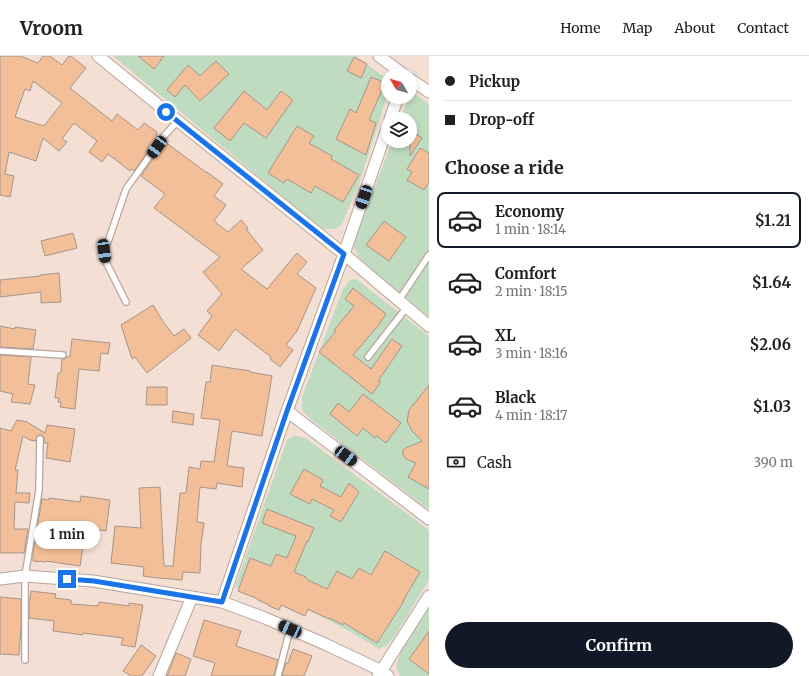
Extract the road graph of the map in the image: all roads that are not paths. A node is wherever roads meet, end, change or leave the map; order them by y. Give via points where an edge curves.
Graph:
1 (98, 56) edge
2 (379, 56) edge
3 (395, 68) edge
4 (417, 84) edge
5 (429, 92) edge
6 (178, 122) junction
7 (381, 146) edge
8 (344, 254) junction
9 (429, 255) edge
10 (126, 302) dead end
11 (403, 304) junction
12 (429, 326) edge
13 (0, 350) edge
14 (63, 355) dead end
15 (368, 357) dead end
16 (287, 411) junction
17 (40, 439) dead end
18 (429, 519) edge
19 (25, 576) junction
20 (0, 579) edge
21 (429, 596) edge
22 (192, 597) junction
23 (222, 602) junction
24 (290, 629) junction
25 (25, 660) dead end
26 (383, 674) edge
27 (159, 676) edge
28 (278, 676) edge

1 - 6 street
2 - 3 street
4 - 5 street
6 - 8 street
6 - 10 lane via 164,136 126,189 104,251 105,260
7 - 8 street
8 - 11 street
8 - 16 street
9 - 11 lane
11 - 12 street
11 - 15 lane
13 - 14 lane
16 - 18 street
16 - 23 street
17 - 19 lane via 39,490
19 - 20 street
19 - 22 street via 94,581
19 - 25 lane
21 - 26 street
22 - 23 street
22 - 27 street
23 - 24 street
24 - 26 street
24 - 28 lane

